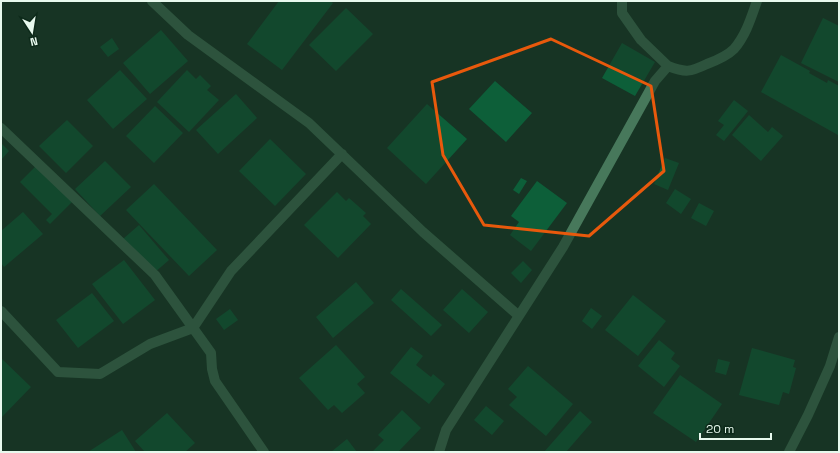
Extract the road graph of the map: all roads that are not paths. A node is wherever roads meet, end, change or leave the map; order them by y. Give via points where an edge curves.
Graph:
1 (152, 1) edge
2 (622, 1) edge
3 (757, 1) edge
4 (668, 66) junction
5 (1, 128) edge
6 (342, 154) junction
7 (1, 311) edge
8 (519, 316) junction
9 (193, 328) junction
10 (839, 337) edge
11 (264, 452) edge
12 (439, 452) edge
13 (789, 452) edge

1 - 6 street via 188,35 309,123
2 - 4 street via 622,14 641,40
3 - 4 street via 748,26 733,50 694,70 681,71
4 - 8 street via 655,81 563,247
5 - 9 street via 155,275
6 - 8 street via 423,232
6 - 9 street via 231,271
7 - 9 street via 58,372 100,374 150,344
8 - 12 street via 446,430
9 - 11 street via 211,353 215,381
10 - 13 street via 830,366

